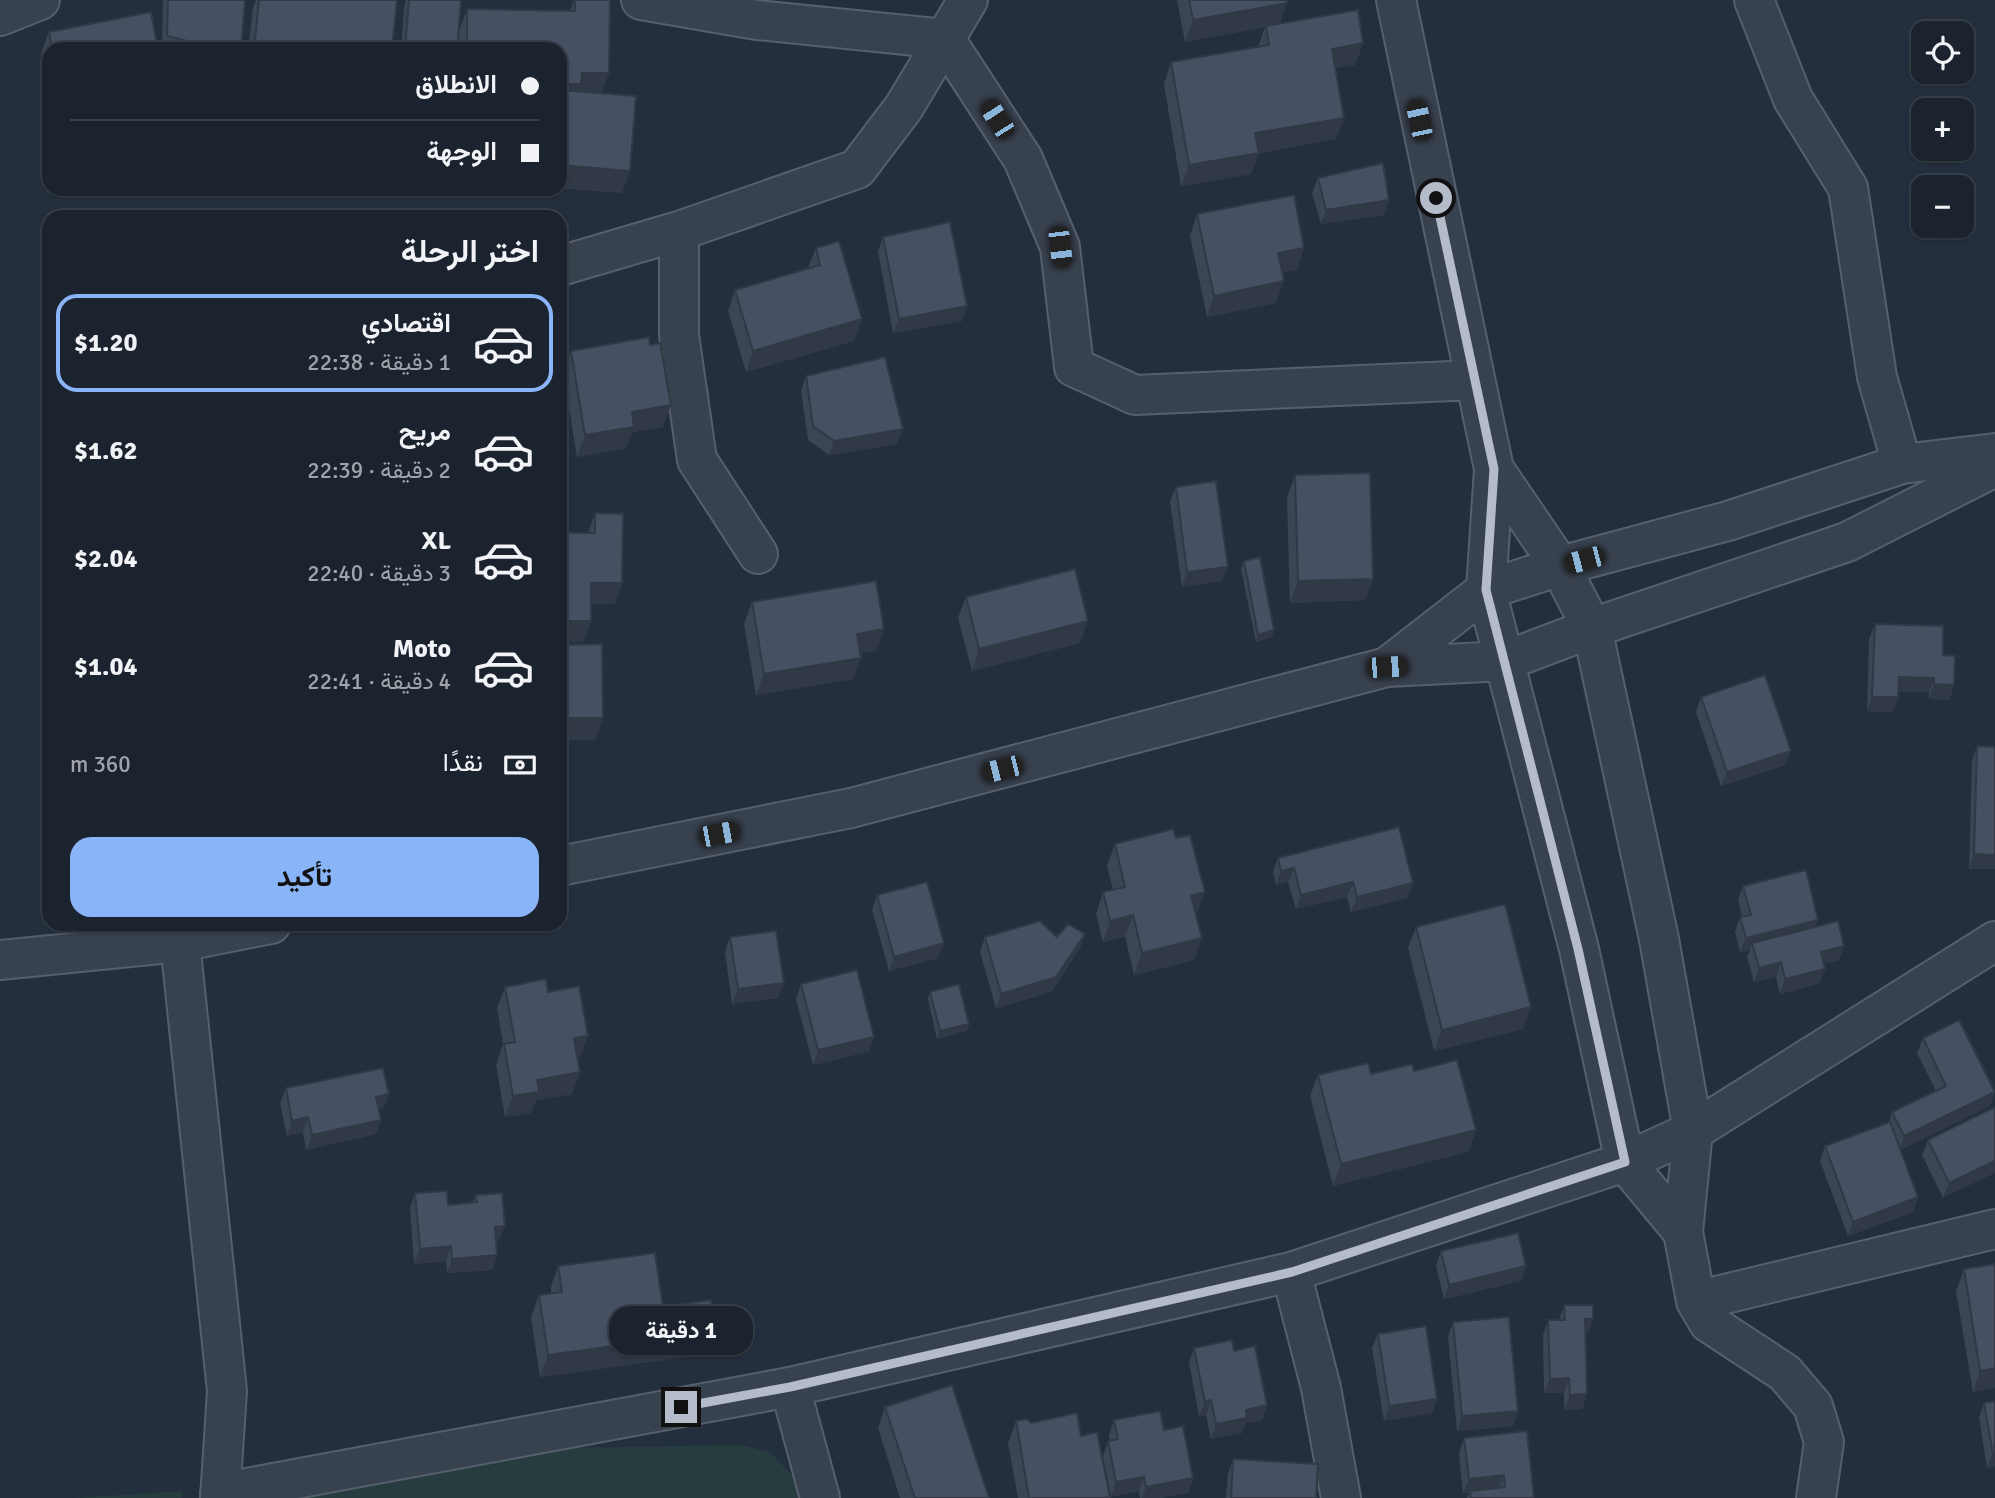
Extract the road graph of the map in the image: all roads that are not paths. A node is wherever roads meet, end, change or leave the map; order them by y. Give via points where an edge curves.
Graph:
1 (40, 0) edge
2 (641, 0) edge
3 (968, 0) edge
4 (1396, 0) edge
5 (1754, 0) edge
6 (0, 16) edge
7 (944, 39) junction
8 (679, 231) junction
9 (567, 264) edge
10 (1475, 380) junction
11 (1995, 453) edge
12 (1902, 464) junction
13 (1995, 467) edge
14 (1494, 469) junction
15 (758, 554) dead end
16 (1560, 566) junction
17 (1486, 590) junction
18 (1592, 628) junction
19 (1505, 662) junction
20 (1387, 667) junction
21 (567, 865) edge
22 (236, 931) edge
23 (180, 942) junction
24 (1995, 942) edge
25 (0, 960) edge
26 (1693, 1131) junction
27 (1625, 1162) junction
28 (1995, 1229) edge
29 (1684, 1232) junction
30 (1292, 1272) junction
31 (1696, 1301) junction
32 (790, 1387) junction
33 (220, 1495) edge
34 (820, 1498) edge
35 (1341, 1498) edge
36 (1816, 1498) edge

1 - 6 street
2 - 7 street via 757,20
3 - 7 street
4 - 10 street
5 - 12 street via 1793,99 1848,188 1877,377
7 - 8 street via 904,107 857,169
7 - 10 street via 1023,159 1060,247 1074,368 1135,395
8 - 9 street
8 - 15 street via 680,335 697,460
10 - 14 street
11 - 12 street
12 - 16 street via 1728,522
13 - 18 street via 1847,542
14 - 16 street
14 - 17 street
16 - 17 street
16 - 18 street
17 - 19 street
17 - 20 street
18 - 19 street
18 - 26 street via 1659,939
19 - 20 street
19 - 27 street via 1578,949
20 - 21 street via 851,808
22 - 23 street
23 - 25 street
23 - 33 street via 227,1391
24 - 26 street
26 - 27 street
26 - 29 street
27 - 29 street
27 - 30 street
28 - 31 street
29 - 31 street
30 - 32 street
30 - 35 street via 1321,1388
31 - 36 street via 1709,1323 1785,1373 1813,1406 1824,1442
32 - 33 street
32 - 34 street

